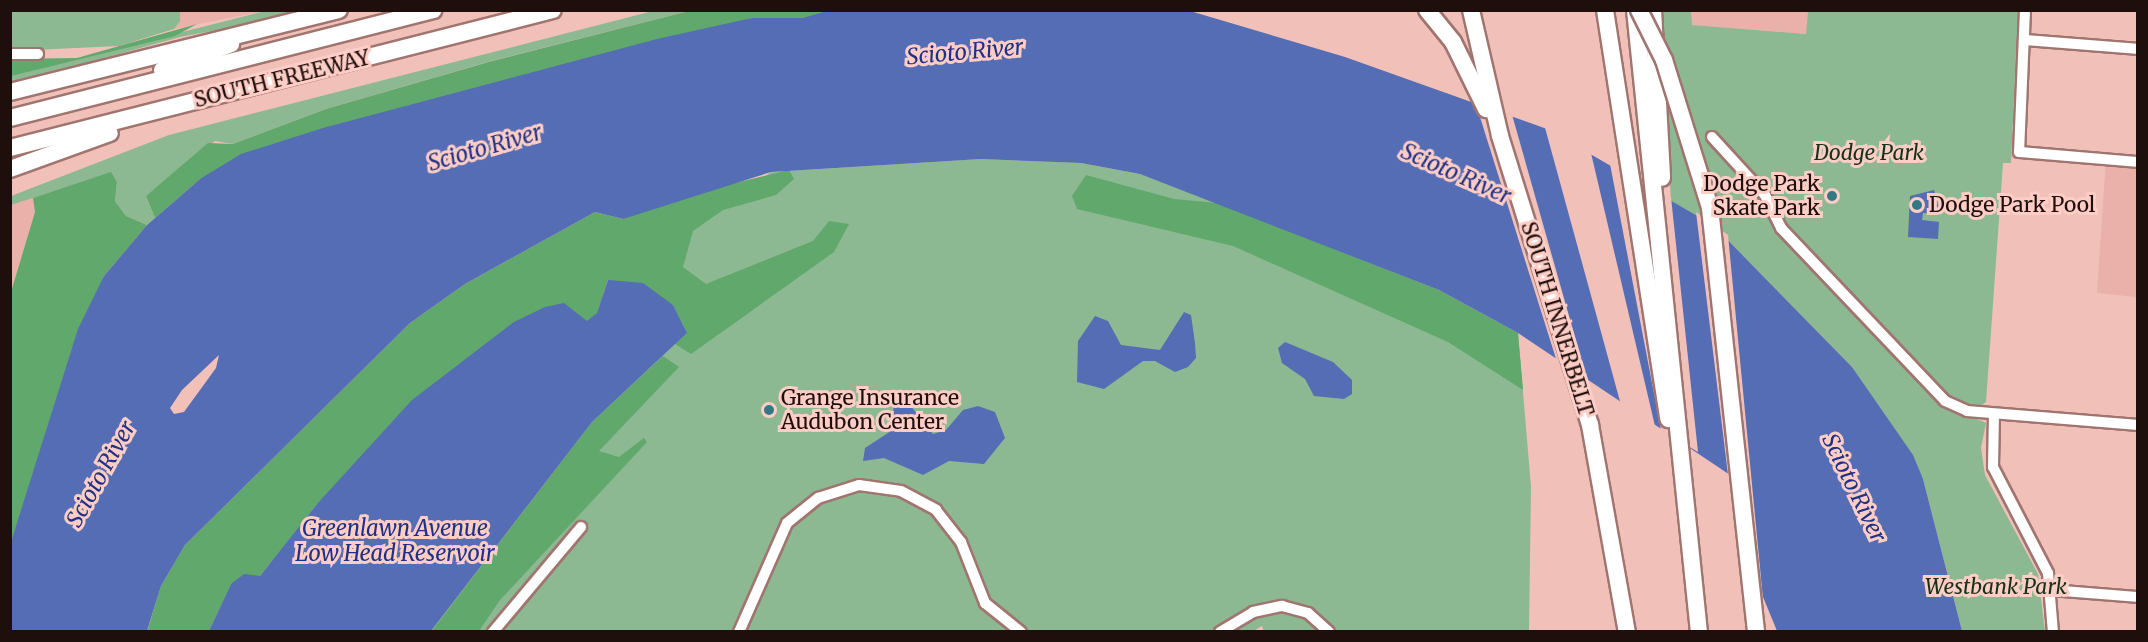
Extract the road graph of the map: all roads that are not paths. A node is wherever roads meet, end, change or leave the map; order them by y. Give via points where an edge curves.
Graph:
1 (339, 10) edge
2 (433, 10) edge
3 (553, 10) edge
4 (1428, 10) edge
5 (1471, 10) edge
6 (1605, 10) edge
7 (1637, 10) edge
8 (1653, 10) edge
9 (2025, 10) edge
10 (279, 26) junction
11 (2024, 40) junction
12 (2138, 49) edge
13 (10, 54) edge
14 (38, 54) dead end
15 (240, 91) junction
16 (10, 92) edge
17 (86, 99) junction
18 (10, 118) edge
19 (1500, 136) junction
20 (1712, 137) dead end
21 (10, 148) edge
22 (2138, 162) edge
23 (10, 169) edge
24 (1663, 272) junction
25 (1994, 414) junction
26 (2138, 425) edge
27 (1689, 514) junction
28 (581, 527) dead end
29 (2049, 590) junction
30 (2138, 597) edge
31 (493, 632) edge
32 (739, 632) edge
33 (1021, 632) edge
34 (1220, 632) edge
35 (1329, 632) edge
36 (1628, 632) edge
37 (1700, 632) edge
38 (1756, 632) edge
39 (2053, 632) edge

1 - 10 highway
2 - 17 highway, SOUTH FREEWAY
3 - 15 highway, SOUTH FREEWAY
4 - 19 highway via 1453,42
5 - 19 highway, SOUTH INNERBELT
6 - 27 highway
7 - 24 highway
7 - 38 highway, bridge via 1664,60 1710,208
8 - 24 highway via 1667,246
9 - 11 street
10 - 16 highway
10 - 17 highway
11 - 12 street
11 - 22 street via 2019,152
13 - 14 street
15 - 21 highway, SOUTH FREEWAY
15 - 23 highway
17 - 18 highway, SOUTH FREEWAY
19 - 36 highway, SOUTH INNERBELT via 1590,425
20 - 25 street via 1760,188 1781,228 1822,266 1930,390 1961,410
24 - 27 highway
25 - 26 street
25 - 29 street via 1993,467 2042,560
27 - 37 highway
28 - 31 street
29 - 30 street
29 - 39 street
32 - 33 street via 787,523 819,498 859,485 901,491 936,510 961,542 985,603
34 - 35 street via 1253,612 1282,606 1314,616

